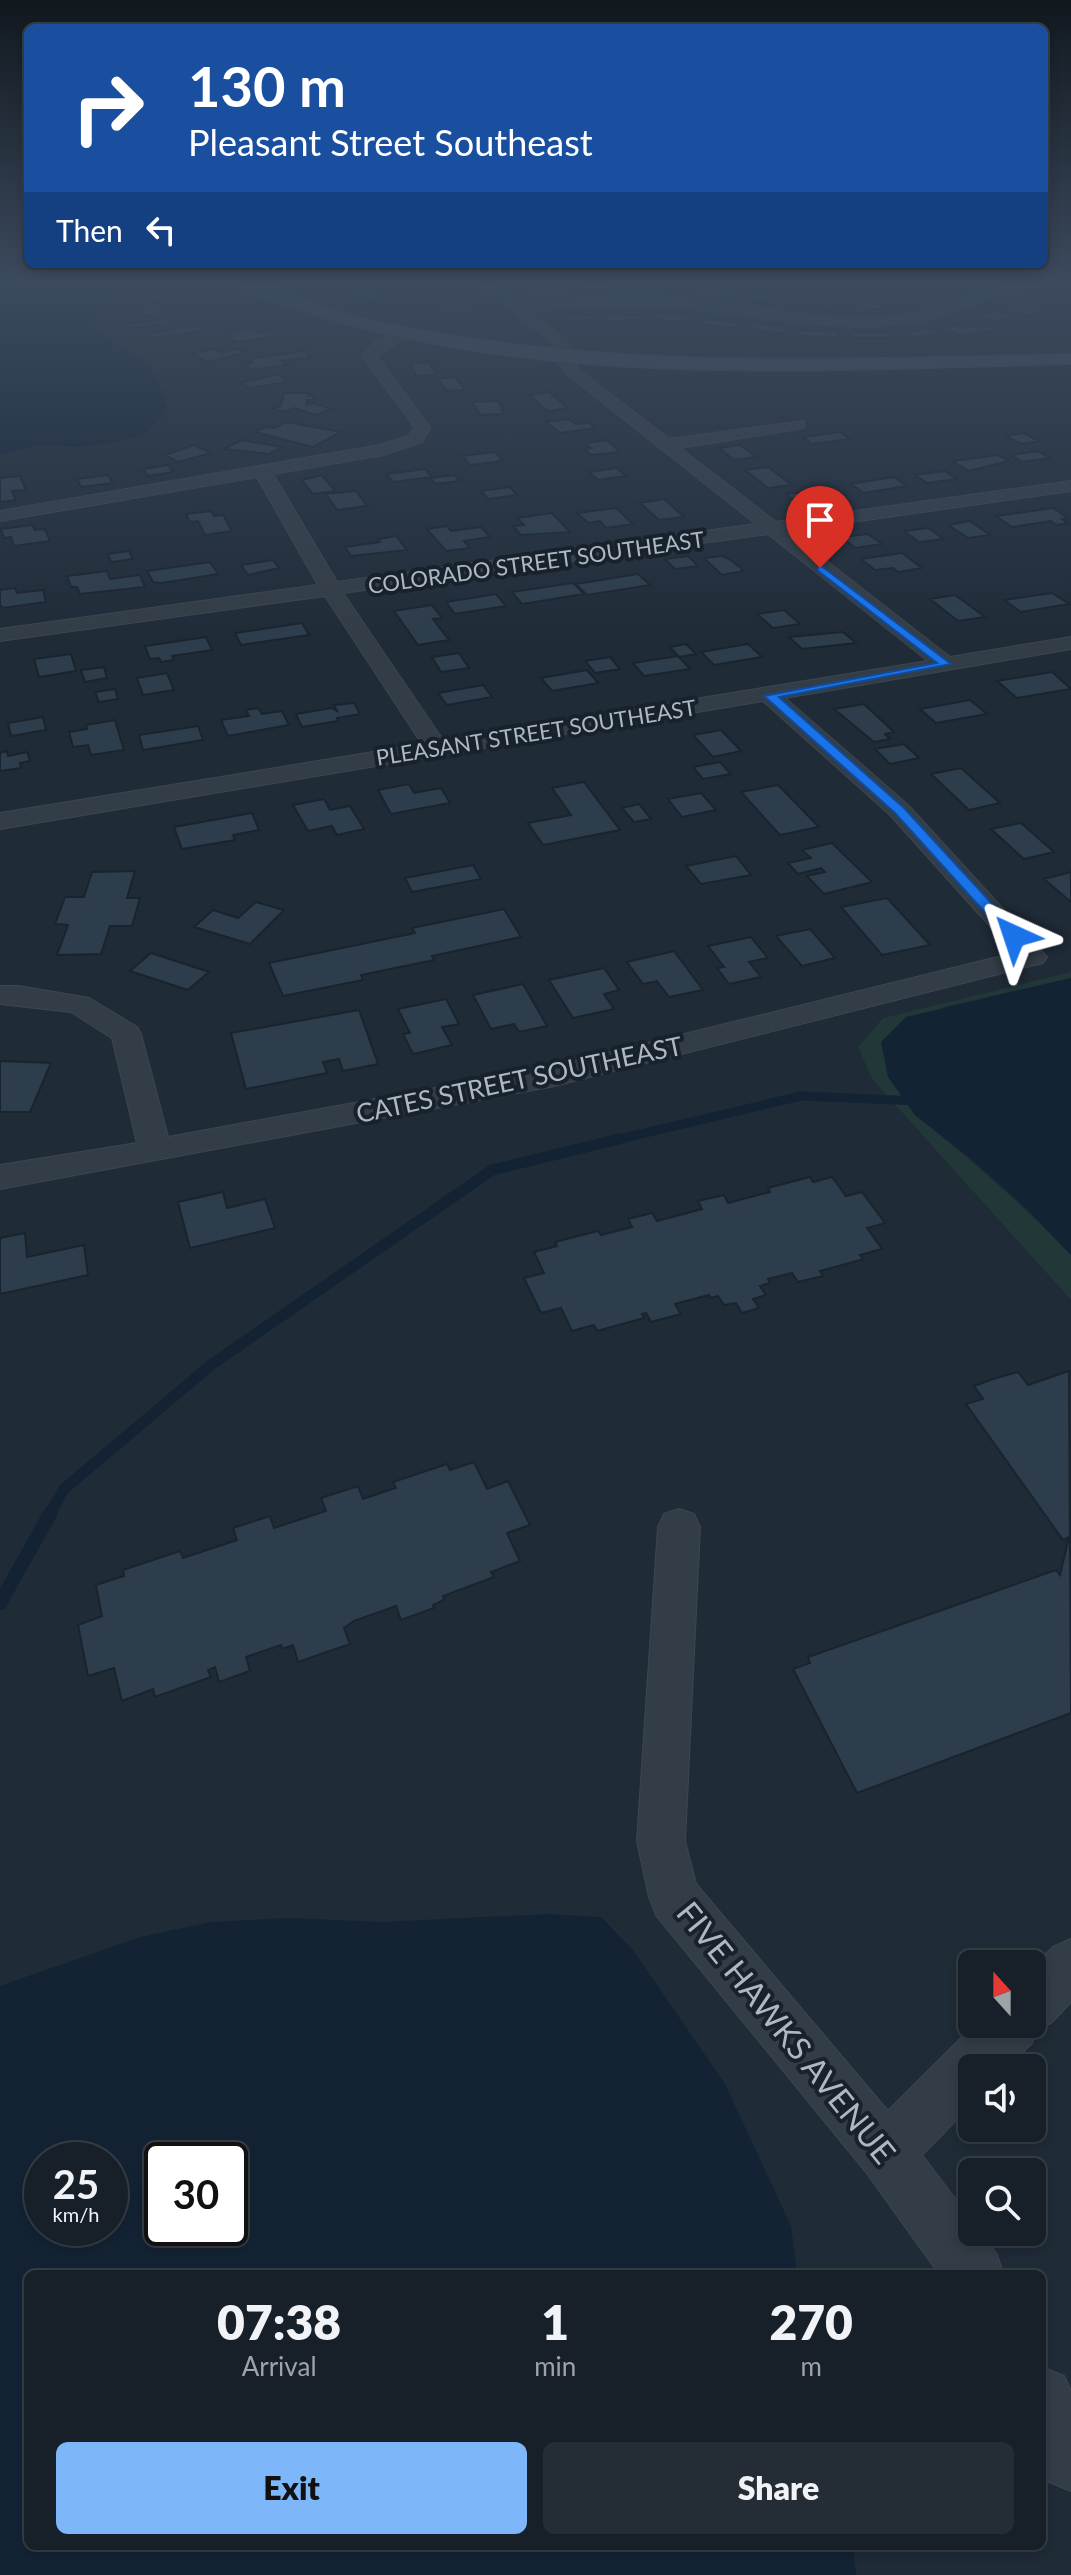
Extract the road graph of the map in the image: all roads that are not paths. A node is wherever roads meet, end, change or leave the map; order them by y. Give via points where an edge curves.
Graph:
1 (403, 401) edge
2 (610, 401) edge
3 (798, 424) dead end
4 (665, 445) junction
5 (262, 471) junction
6 (1071, 486) edge
7 (0, 516) edge
8 (770, 529) junction
9 (332, 591) junction
10 (0, 635) edge
11 (1071, 643) edge
12 (946, 664) junction
13 (770, 696) junction
14 (436, 747) junction
15 (0, 821) edge
16 (0, 995) edge
17 (155, 1151) junction
18 (0, 1177) edge
19 (679, 1527) dead end
20 (1071, 1965) edge
21 (1046, 1990) edge
22 (999, 2038) edge
23 (886, 2152) junction
24 (972, 2270) edge
25 (1046, 2407) edge
26 (1071, 2460) edge

1 - 5 street via 422,427 416,439 383,450
2 - 4 street
3 - 4 street
4 - 8 street
5 - 7 street
5 - 9 street
6 - 8 street, COLORADO STREET SOUTHEAST
8 - 9 street, COLORADO STREET SOUTHEAST
8 - 12 street
9 - 10 street, COLORADO STREET SOUTHEAST
9 - 14 street
11 - 12 street, PLEASANT STREET SOUTHEAST
12 - 13 street, PLEASANT STREET SOUTHEAST
13 - 14 street, PLEASANT STREET SOUTHEAST
13 - 17 street, CATES STREET SOUTHEAST via 899,810 1033,957 550,1077
14 - 15 street, PLEASANT STREET SOUTHEAST
16 - 17 street via 79,1004 126,1034
17 - 18 street, CATES STREET SOUTHEAST
19 - 23 street, FIVE HAWKS AVENUE via 661,1841 674,1897
20 - 21 street
22 - 23 street
23 - 24 street, FIVE HAWKS AVENUE
25 - 26 street

